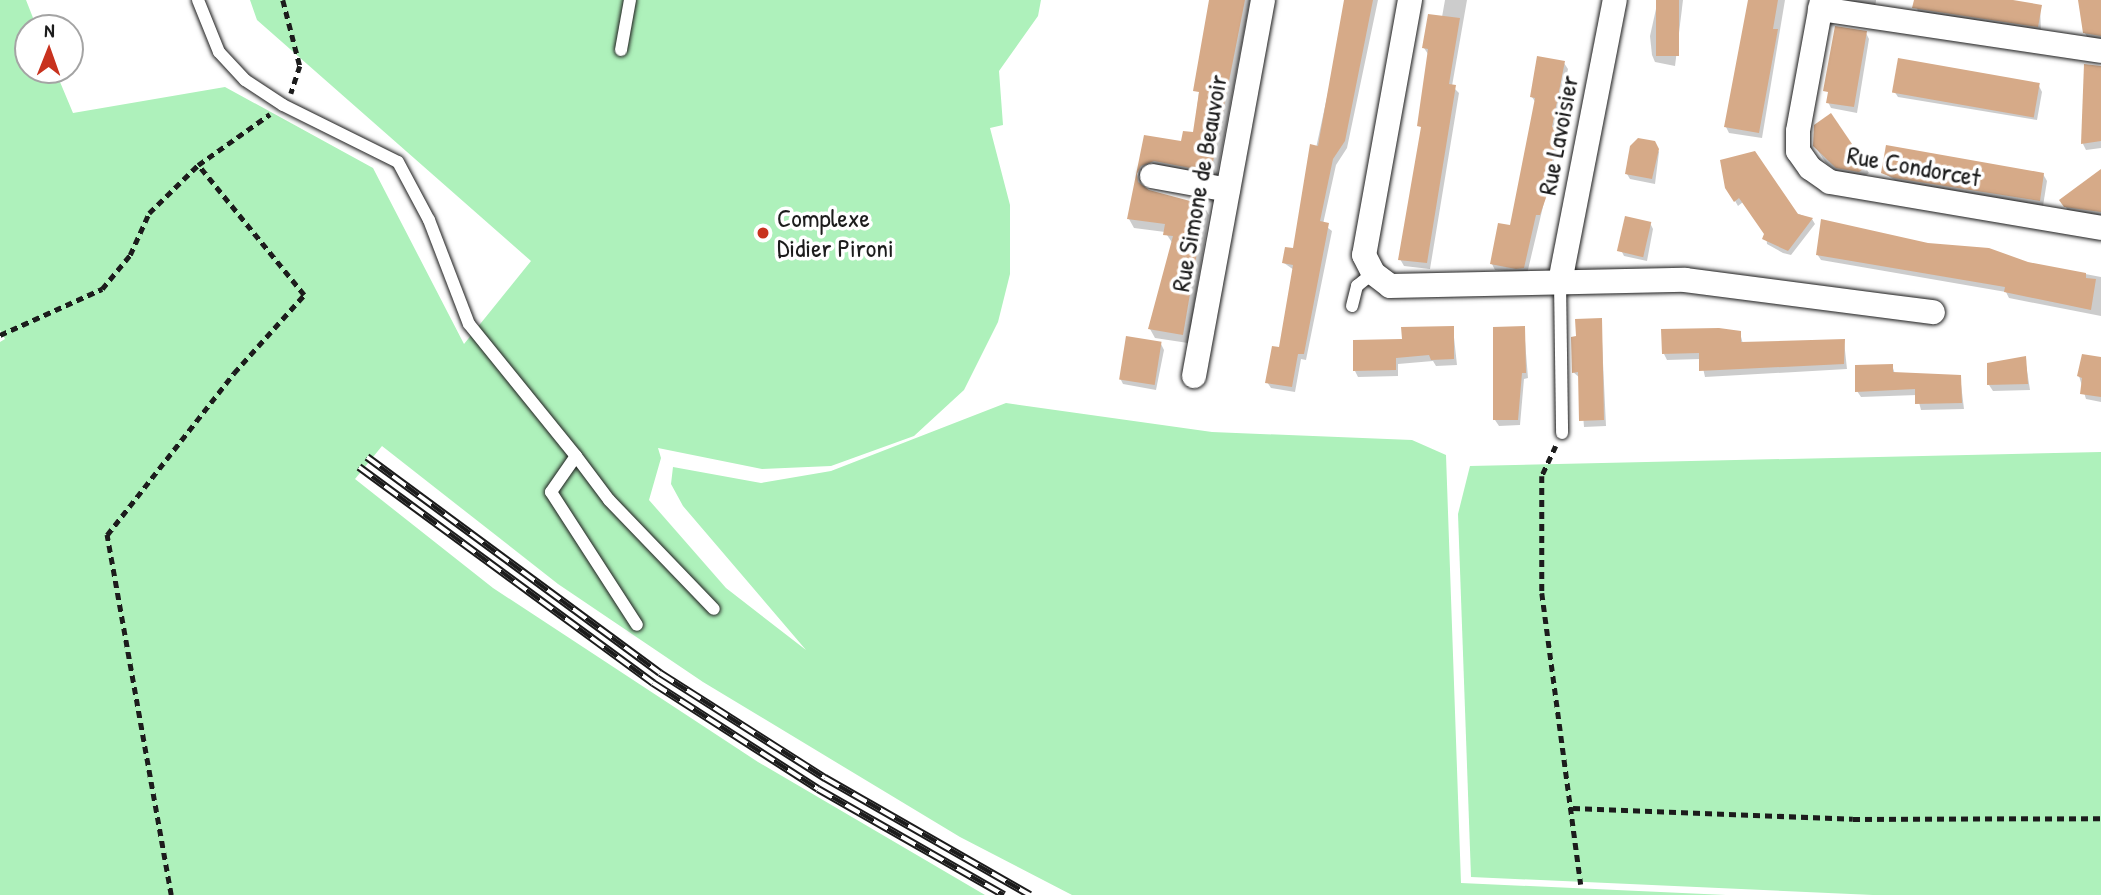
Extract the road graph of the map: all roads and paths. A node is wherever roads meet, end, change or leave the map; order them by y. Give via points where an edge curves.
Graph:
1 (198, 0) edge
2 (283, 0) edge
3 (630, 0) edge
4 (1263, 0) edge
5 (1410, 0) edge
6 (1615, 0) edge
7 (1821, 4) edge
8 (621, 50) dead end
9 (2101, 51) edge
10 (283, 105) junction
11 (198, 164) junction
12 (1152, 176) dead end
13 (1228, 190) junction
14 (2101, 228) edge
15 (1373, 273) junction
16 (1560, 282) junction
17 (1352, 306) dead end
18 (1933, 312) dead end
19 (0, 335) edge
20 (1194, 376) dead end
21 (1562, 433) joint
22 (576, 456) junction
23 (714, 609) dead end
24 (637, 625) dead end
25 (1573, 808) junction
26 (2101, 818) edge
27 (1581, 884) dead end
28 (171, 895) edge

1 - 10 lane via 219,52 245,80
2 - 10 path via 300,66 297,85
3 - 8 lane
4 - 13 street, Rue Simone de Beauvoir
5 - 15 street via 1364,255
6 - 16 street, Rue Lavoisier
7 - 9 street
7 - 14 street, Rue Condorcet via 1798,131 1798,151 1810,168 1830,182
10 - 11 path
10 - 22 lane via 398,162 429,220 470,324
11 - 19 path via 149,213 124,265 102,289
11 - 28 path via 304,295 234,373 107,535
12 - 13 street
13 - 20 street, Rue Simone de Beauvoir
15 - 16 street via 1390,286
15 - 17 lane via 1357,286
16 - 18 street via 1685,280
16 - 21 lane
21 - 25 path via 1542,476 1542,593 1557,729
22 - 23 lane via 609,499
22 - 24 lane via 551,492
25 - 26 path via 1853,818
25 - 27 path

